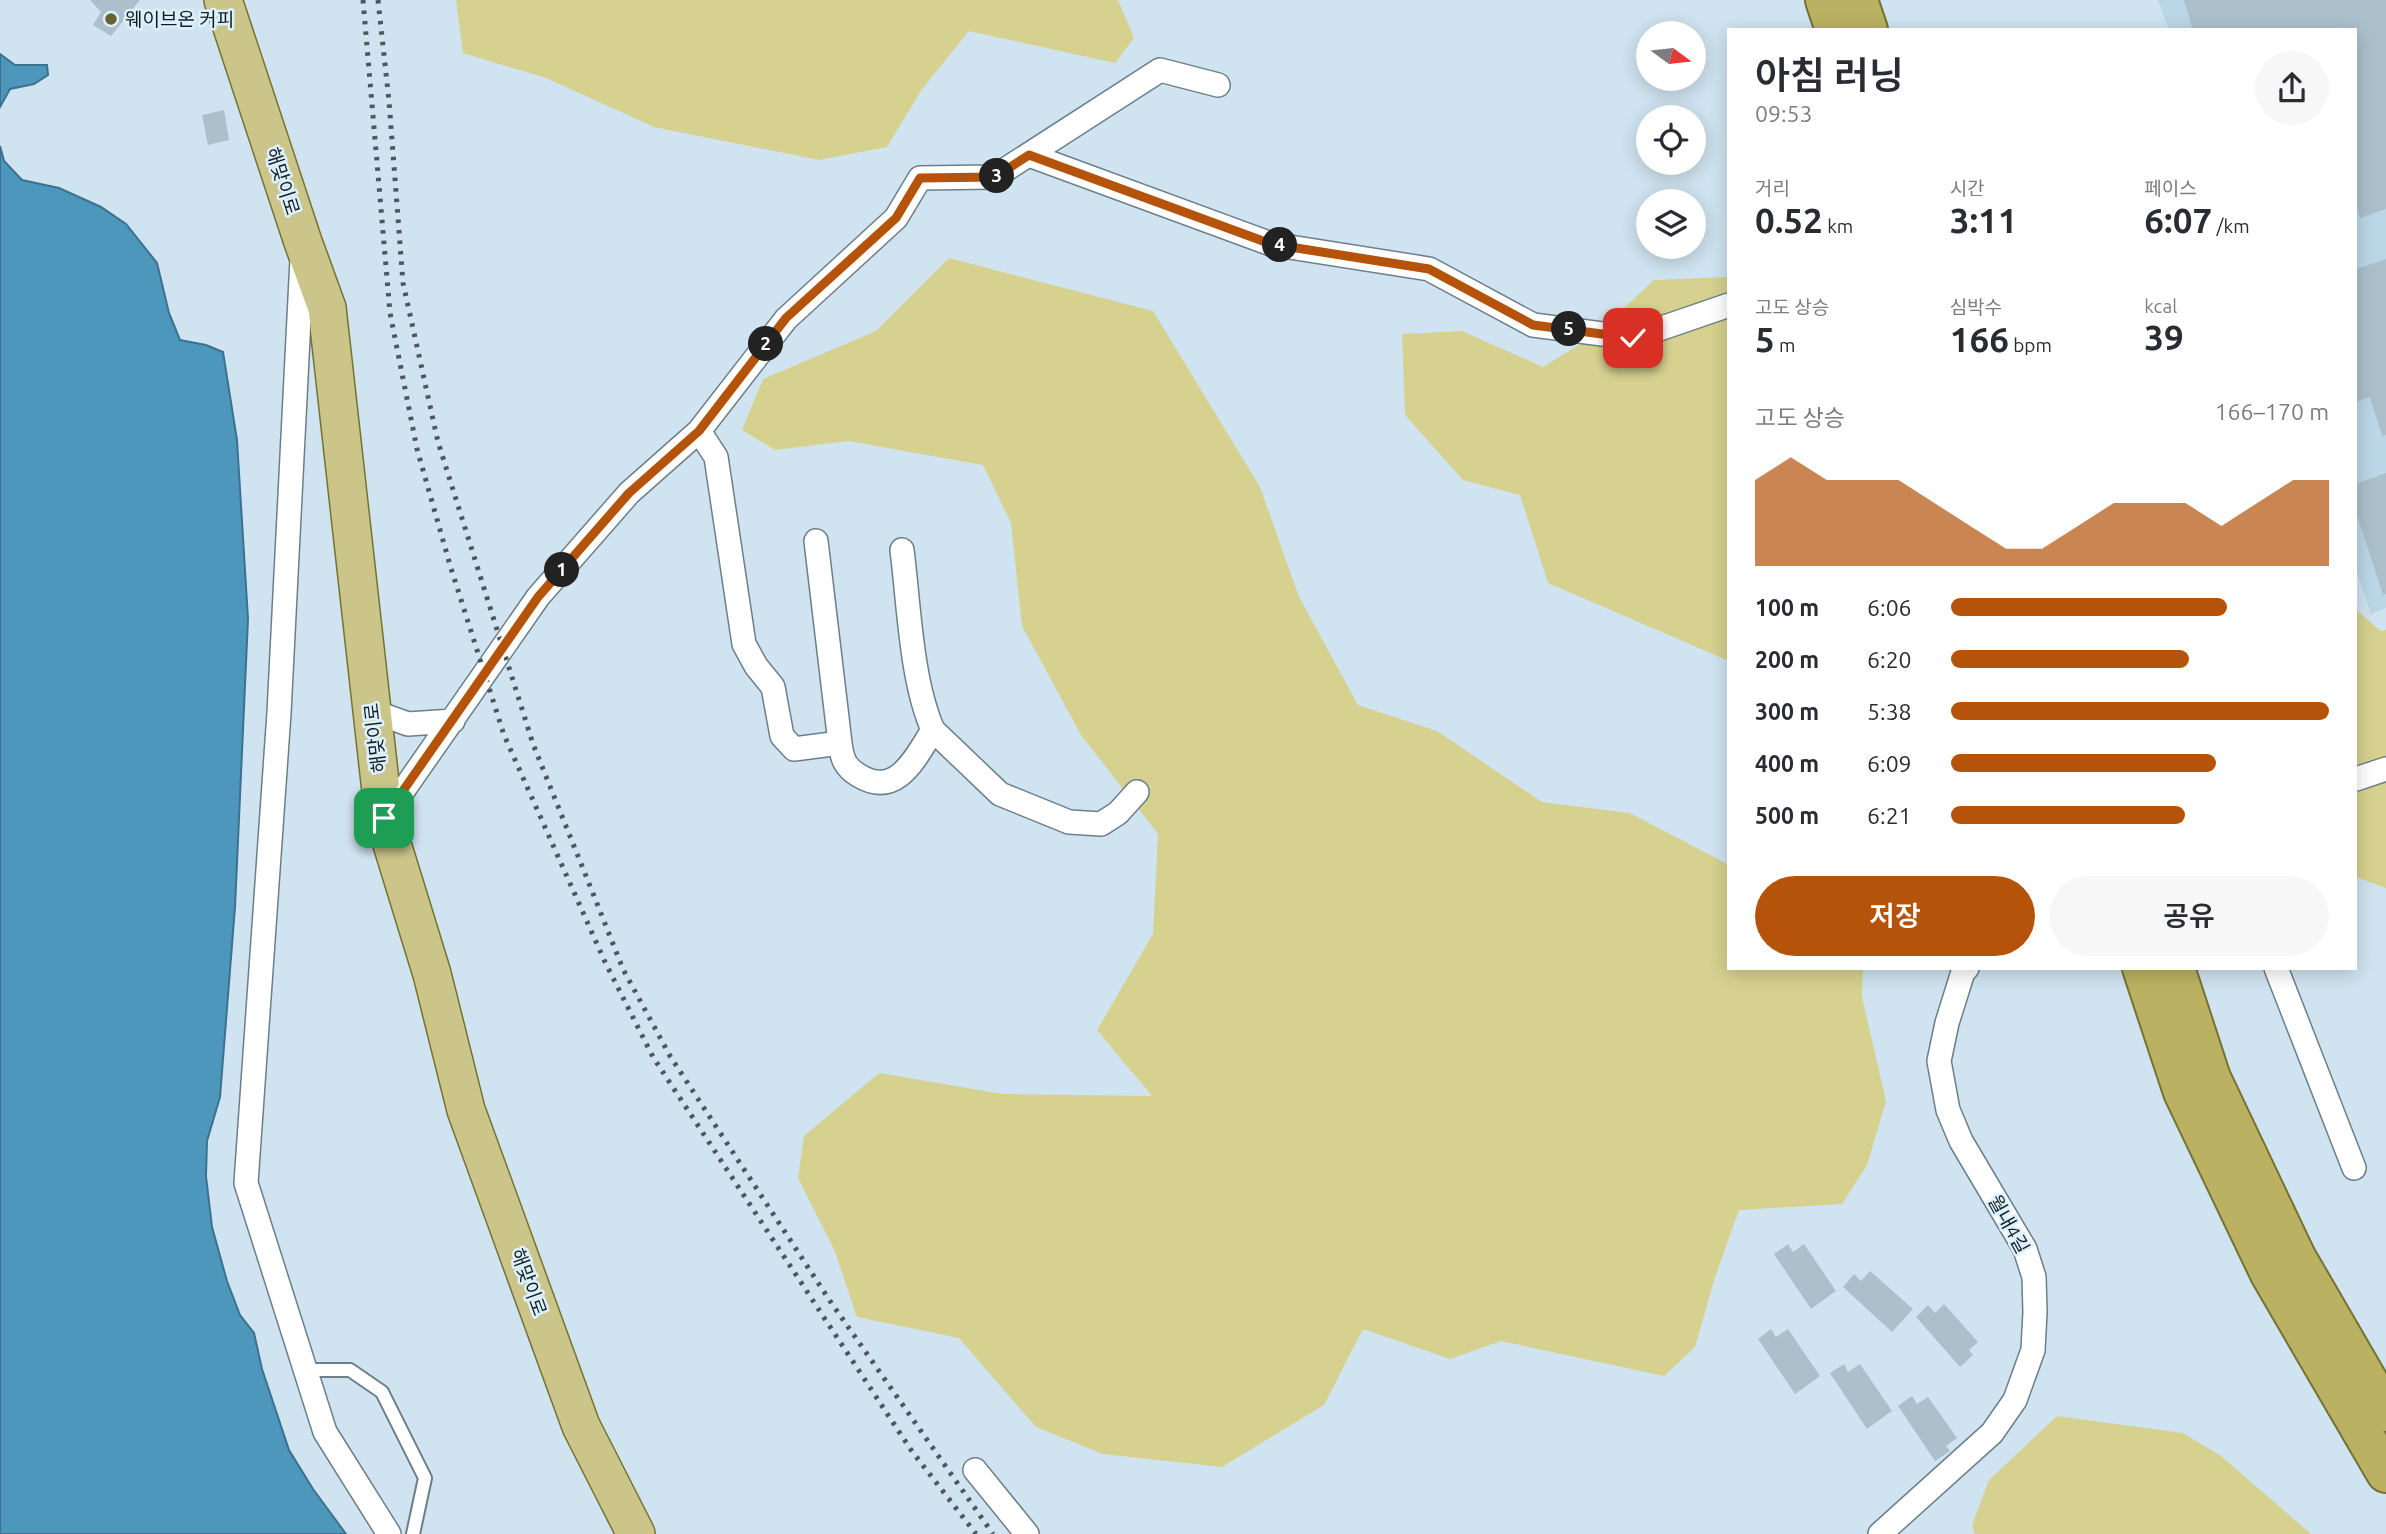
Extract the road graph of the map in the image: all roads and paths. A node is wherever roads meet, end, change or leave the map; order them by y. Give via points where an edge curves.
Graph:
1 (223, 0) edge
2 (1825, 0) edge
3 (1858, 0) edge
4 (1834, 28) edge
5 (1867, 28) edge
6 (1218, 85) dead end
7 (1029, 155) junction
8 (303, 242) junction
9 (1727, 305) edge
10 (699, 431) junction
11 (816, 541) dead end
12 (902, 550) dead end
13 (372, 710) junction
14 (453, 721) junction
15 (933, 730) junction
16 (839, 743) junction
17 (2386, 769) edge
18 (2357, 779) edge
19 (1137, 792) dead end
20 (384, 818) junction
21 (1965, 970) edge
22 (2143, 970) edge
23 (2176, 970) edge
24 (2277, 970) edge
25 (2354, 1168) dead end
26 (305, 1370) junction
27 (2386, 1412) edge
28 (975, 1470) dead end
29 (2386, 1473) edge
30 (1888, 1531) edge
31 (388, 1534) edge
32 (413, 1534) edge
33 (636, 1534) edge
34 (1027, 1534) edge

1 - 8 main road, 해맞이로
2 - 4 highway
3 - 5 highway
6 - 7 street via 1160,70
7 - 9 street via 1271,244 1429,269 1533,325 1633,338
7 - 10 street via 995,177 920,178 896,218 786,318
8 - 13 main road, 해맞이로 via 327,308
8 - 26 street via 279,713 246,1183
10 - 14 street via 629,493 538,597
10 - 16 street via 716,457 744,644 773,687 782,736 794,749
11 - 16 street
12 - 15 street via 919,682
13 - 14 street via 408,724
13 - 20 main road, 해맞이로
14 - 20 street
15 - 16 street via 898,778 886,783 871,782 847,768
15 - 19 street via 1000,794 1069,822 1101,824
17 - 18 street
20 - 33 main road, 해맞이로 via 432,974 466,1110 581,1426
21 - 30 street, 월내4길 via 1947,1024 1941,1073 1948,1110 1961,1141 2028,1258 2034,1277 2033,1350 2015,1400 1992,1433
22 - 29 highway via 2183,1092 2270,1274
23 - 27 highway via 2211,1078 2296,1257
24 - 25 street
26 - 31 street via 325,1432
26 - 32 lane via 350,1370 382,1392 425,1478
28 - 34 street

